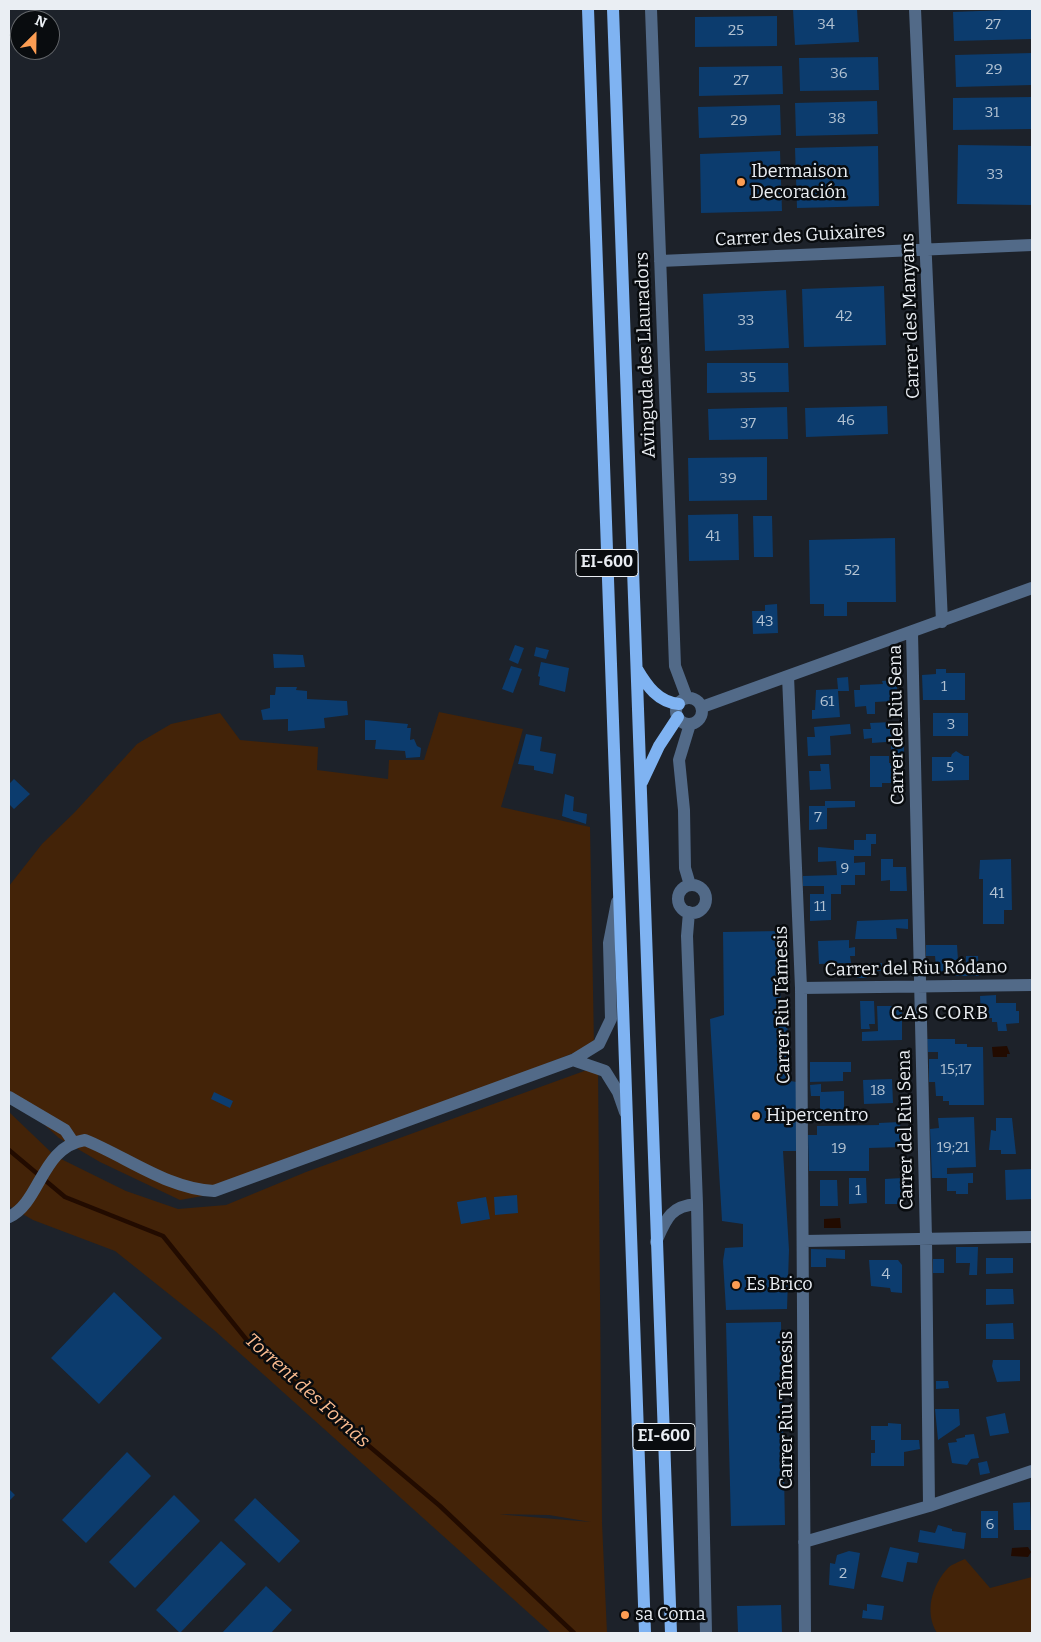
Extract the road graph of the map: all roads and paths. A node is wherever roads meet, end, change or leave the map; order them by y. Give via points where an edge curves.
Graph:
1 (588, 9) edge
2 (613, 9) edge
3 (651, 9) edge
4 (915, 9) edge
5 (1032, 245) edge
6 (926, 248) junction
7 (660, 261) junction
8 (1029, 589) edge
9 (942, 622) junction
10 (912, 633) junction
11 (637, 668) junction
12 (788, 676) junction
13 (683, 701) junction
14 (702, 707) junction
15 (678, 717) junction
16 (690, 724) junction
17 (640, 786) junction
18 (690, 885) junction
19 (618, 893) junction
20 (689, 912) junction
21 (1032, 985) edge
22 (920, 987) junction
23 (801, 988) junction
24 (573, 1060) junction
25 (9, 1097) edge
26 (626, 1117) junction
27 (73, 1142) junction
28 (697, 1204) junction
29 (11, 1216) edge
30 (1032, 1237) edge
31 (926, 1239) junction
32 (804, 1241) junction
33 (656, 1242) junction
34 (1032, 1471) edge
35 (929, 1506) junction
36 (804, 1542) junction
37 (645, 1633) edge
38 (671, 1633) edge
39 (706, 1633) edge
40 (805, 1633) edge

1 - 19 main road, EI-600
2 - 11 main road, EI-600
3 - 7 street, Avinguda des Llauradors
4 - 6 street, Carrer des Manyans
5 - 6 street, Carrer des Guixaires
6 - 7 street, Carrer des Guixaires
6 - 9 street, Carrer des Manyans
7 - 13 street, Avinguda des Llauradors via 675,666
8 - 9 street
9 - 10 street
10 - 12 street
10 - 22 street, Carrer del Riu Sena
11 - 13 main road via 660,698 670,703
11 - 17 main road, EI-600
12 - 14 street
12 - 23 street, Carrer Riu Támesis
13 - 14 street via 694,699
13 - 15 street via 676,710
14 - 16 street via 700,718
15 - 16 street
15 - 17 main road via 658,746
16 - 18 street via 679,760 685,868
17 - 33 main road, EI-600
18 - 20 street via 680,892 678,901 682,909
18 - 20 street via 700,888 706,900 698,911
19 - 24 street via 609,943 610,1019 599,1044
19 - 26 main road, EI-600
20 - 28 street via 687,936
21 - 22 street, Carrer del Riu Ródano
22 - 23 street, Carrer del Riu Ródano
22 - 31 street, Carrer del Riu Sena
23 - 32 street, Carrer Riu Támesis
24 - 26 street via 606,1071 618,1092
24 - 27 street via 214,1191 180,1185 86,1140
25 - 27 street via 66,1130
26 - 37 main road, EI-600
27 - 29 street via 57,1155
28 - 33 street via 675,1209
28 - 39 street
30 - 31 street
31 - 32 street
31 - 35 street, Carrer del Riu Sena
32 - 36 street, Carrer Riu Támesis
33 - 38 main road, EI-600
34 - 35 street
35 - 36 street
36 - 40 street, Carrer Riu Támesis

